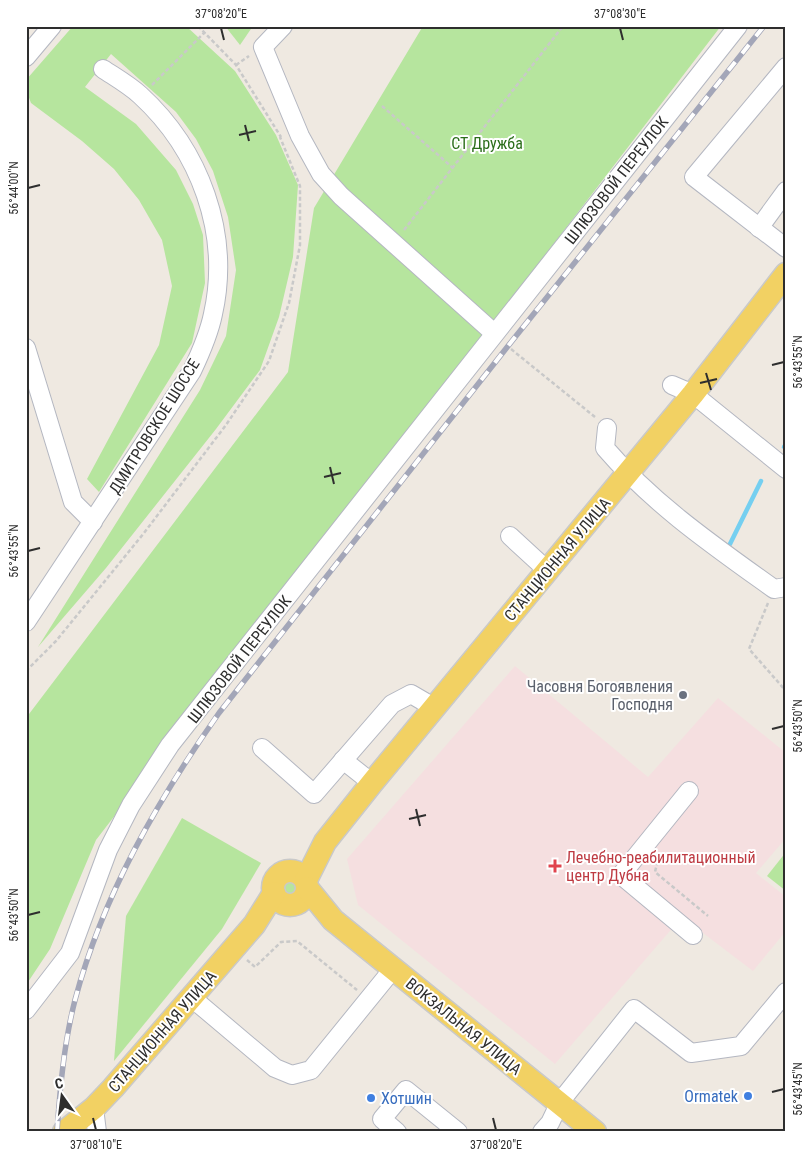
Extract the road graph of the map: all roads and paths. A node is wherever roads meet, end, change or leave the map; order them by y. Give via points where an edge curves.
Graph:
1 (52, 26) edge
2 (198, 26) edge
3 (283, 26) edge
4 (563, 26) edge
5 (738, 26) edge
6 (205, 32) junction
7 (26, 57) edge
8 (786, 67) edge
9 (103, 69) dead end
10 (147, 89) dead end
11 (382, 106) dead end
12 (280, 136) junction
13 (289, 142) dead end
14 (453, 168) junction
15 (786, 191) edge
16 (760, 228) junction
17 (394, 243) junction
18 (786, 248) edge
19 (786, 274) edge
20 (494, 333) junction
21 (26, 348) edge
22 (672, 385) dead end
23 (694, 394) junction
24 (607, 428) joint
25 (786, 469) edge
26 (627, 474) junction
27 (93, 522) junction
28 (510, 536) dead end
29 (548, 571) junction
30 (780, 588) edge
31 (26, 622) edge
32 (26, 671) edge
33 (786, 691) edge
34 (435, 708) junction
35 (262, 748) dead end
36 (343, 760) junction
37 (372, 783) junction
38 (689, 791) dead end
39 (665, 848) dead end
40 (293, 890) junction
41 (708, 916) dead end
42 (693, 935) dead end
43 (393, 970) junction
44 (786, 992) edge
45 (192, 998) junction
46 (26, 1010) edge
47 (560, 1102) junction
48 (94, 1108) junction
49 (64, 1132) edge
50 (97, 1132) edge
51 (397, 1132) edge
52 (458, 1132) edge
53 (542, 1132) edge
54 (595, 1132) edge

1 - 7 street
2 - 6 path
3 - 17 street via 263,47 300,136 321,174
4 - 14 path
5 - 20 street, ШЛЮЗОВОЙ ПЕРЕУЛОК
6 - 10 path
6 - 12 path via 236,65
8 - 16 street via 694,177
9 - 27 street, ДМИТРОВСКОЕ ШОССЕ via 140,95 182,144 206,192 217,253 214,313 206,341 192,371
11 - 14 path
12 - 13 path
12 - 32 path via 300,186 300,245 289,303 270,361 144,533 56,641
14 - 17 path
15 - 16 street
16 - 18 street
17 - 20 street
19 - 23 main road, СТАНЦИОННАЯ УЛИЦА
20 - 24 path
20 - 46 street, ШЛЮЗОВОЙ ПЕРЕУЛОК via 170,745 131,805 108,850 70,953
21 - 27 street via 73,502
22 - 23 street
23 - 25 street
23 - 26 main road, СТАНЦИОННАЯ УЛИЦА
24 - 26 street via 605,448
26 - 29 main road, СТАНЦИОННАЯ УЛИЦА
26 - 30 street via 686,525
27 - 31 street, ДМИТРОВСКОЕ ШОССЕ
28 - 29 street
29 - 34 main road, СТАНЦИОННАЯ УЛИЦА
30 - 33 path via 749,649
34 - 36 street via 411,694 392,704
34 - 37 main road, СТАНЦИОННАЯ УЛИЦА
35 - 36 street via 314,794
36 - 37 street
37 - 40 main road, СТАНЦИОННАЯ УЛИЦА via 325,842
38 - 42 street via 621,875
39 - 41 path via 659,855 655,872
40 - 43 main road, ВОКЗАЛЬНАЯ УЛИЦА
40 - 45 main road, СТАНЦИОННАЯ УЛИЦА via 254,925
43 - 45 street via 311,1070 292,1075 275,1068
43 - 47 main road, ВОКЗАЛЬНАЯ УЛИЦА
44 - 47 street via 741,1046 691,1053 634,1009
45 - 48 main road, СТАНЦИОННАЯ УЛИЦА
47 - 53 street
47 - 54 main road, ВОКЗАЛЬНАЯ УЛИЦА
48 - 49 main road, СТАНЦИОННАЯ УЛИЦА
48 - 50 street
51 - 52 street via 382,1120 406,1090

